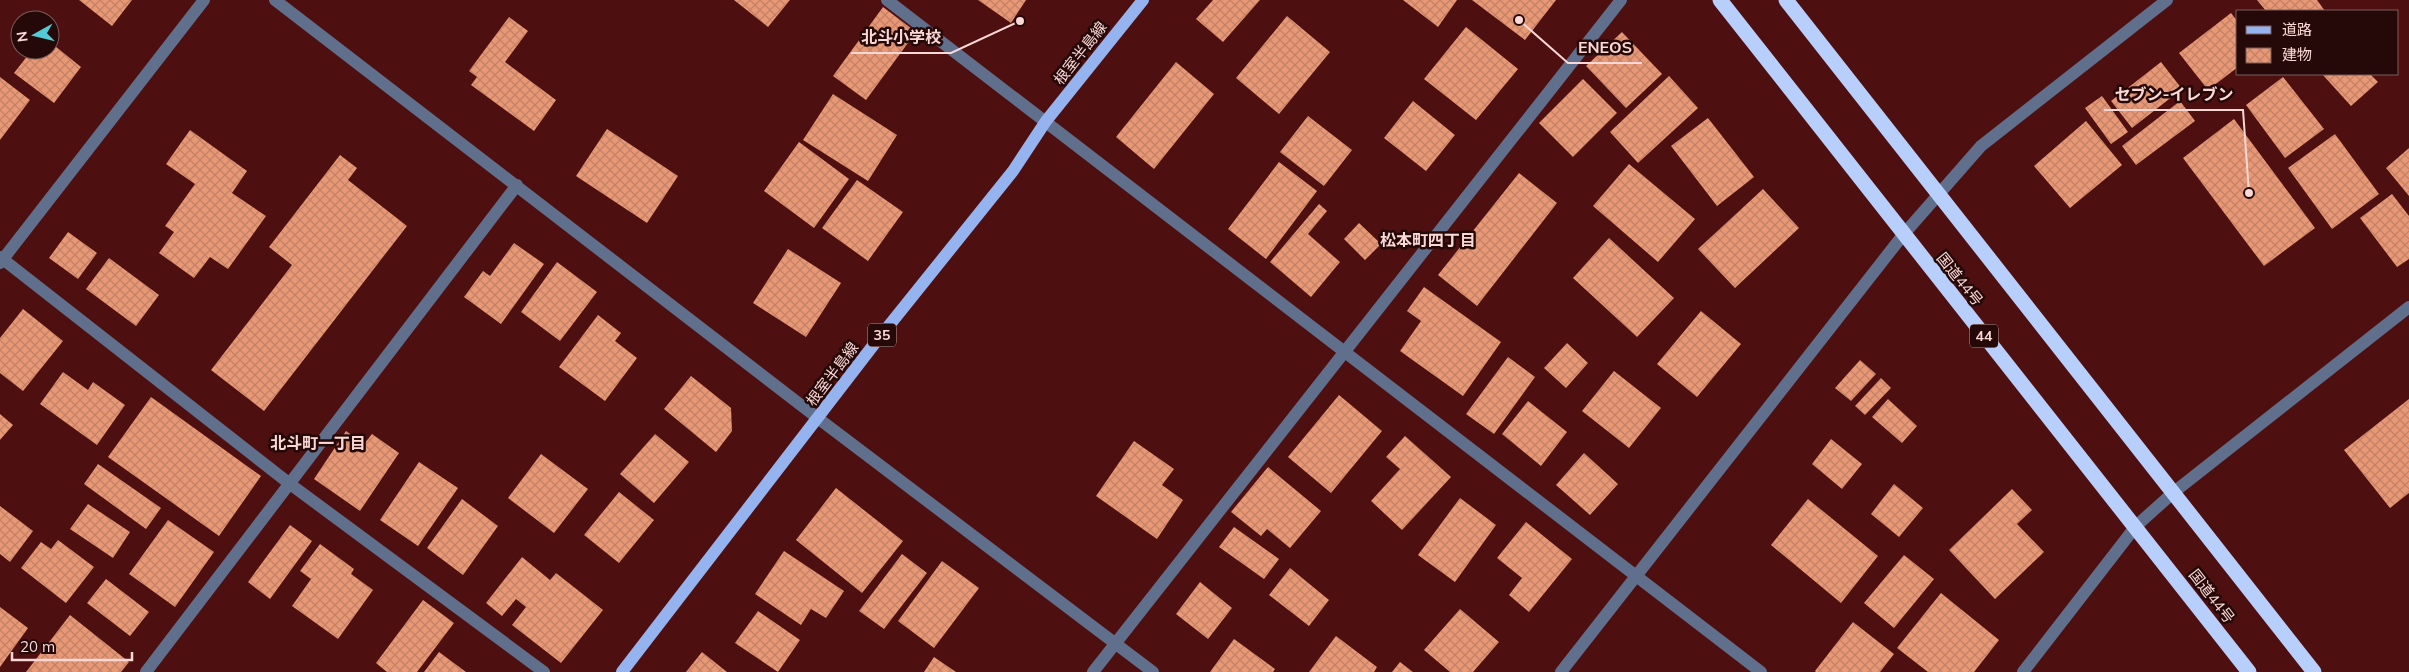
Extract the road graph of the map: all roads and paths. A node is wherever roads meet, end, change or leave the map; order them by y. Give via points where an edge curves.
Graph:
1 (204, 0) edge
2 (275, 0) edge
3 (888, 0) edge
4 (1143, 0) edge
5 (1621, 0) edge
6 (1720, 0) edge
7 (1786, 0) edge
8 (2167, 0) edge
9 (1046, 121) junction
10 (517, 185) junction
11 (1941, 194) junction
12 (1903, 235) junction
13 (1, 260) edge
14 (2409, 307) edge
15 (1344, 352) junction
16 (819, 419) junction
17 (290, 484) junction
18 (2174, 492) junction
19 (2136, 526) junction
20 (1635, 576) junction
21 (1116, 643) junction
22 (146, 672) edge
23 (544, 672) edge
24 (622, 672) edge
25 (1093, 672) edge
26 (1153, 672) edge
27 (1562, 672) edge
28 (1761, 672) edge
29 (2023, 672) edge
30 (2249, 672) edge
31 (2314, 672) edge

1 - 13 street
2 - 10 street
3 - 9 street
4 - 9 main road, 根室半島線 / 35
5 - 15 street
6 - 12 highway, 国道44号 / 44
7 - 11 highway
8 - 11 street via 1981,146
9 - 15 street
9 - 16 main road, 根室半島線 / 35 via 1013,171
10 - 16 street
10 - 17 street
11 - 12 street
11 - 18 highway
12 - 19 highway, 国道44号 / 44
12 - 20 street
13 - 17 street
14 - 18 street
15 - 20 street
15 - 21 street
16 - 21 street
16 - 24 main road, 根室半島線 / 35
17 - 22 street
17 - 23 street
18 - 19 street
18 - 31 highway
19 - 29 street
19 - 30 highway, 国道44号 / 44
20 - 27 street
20 - 28 street
21 - 25 street
21 - 26 street

